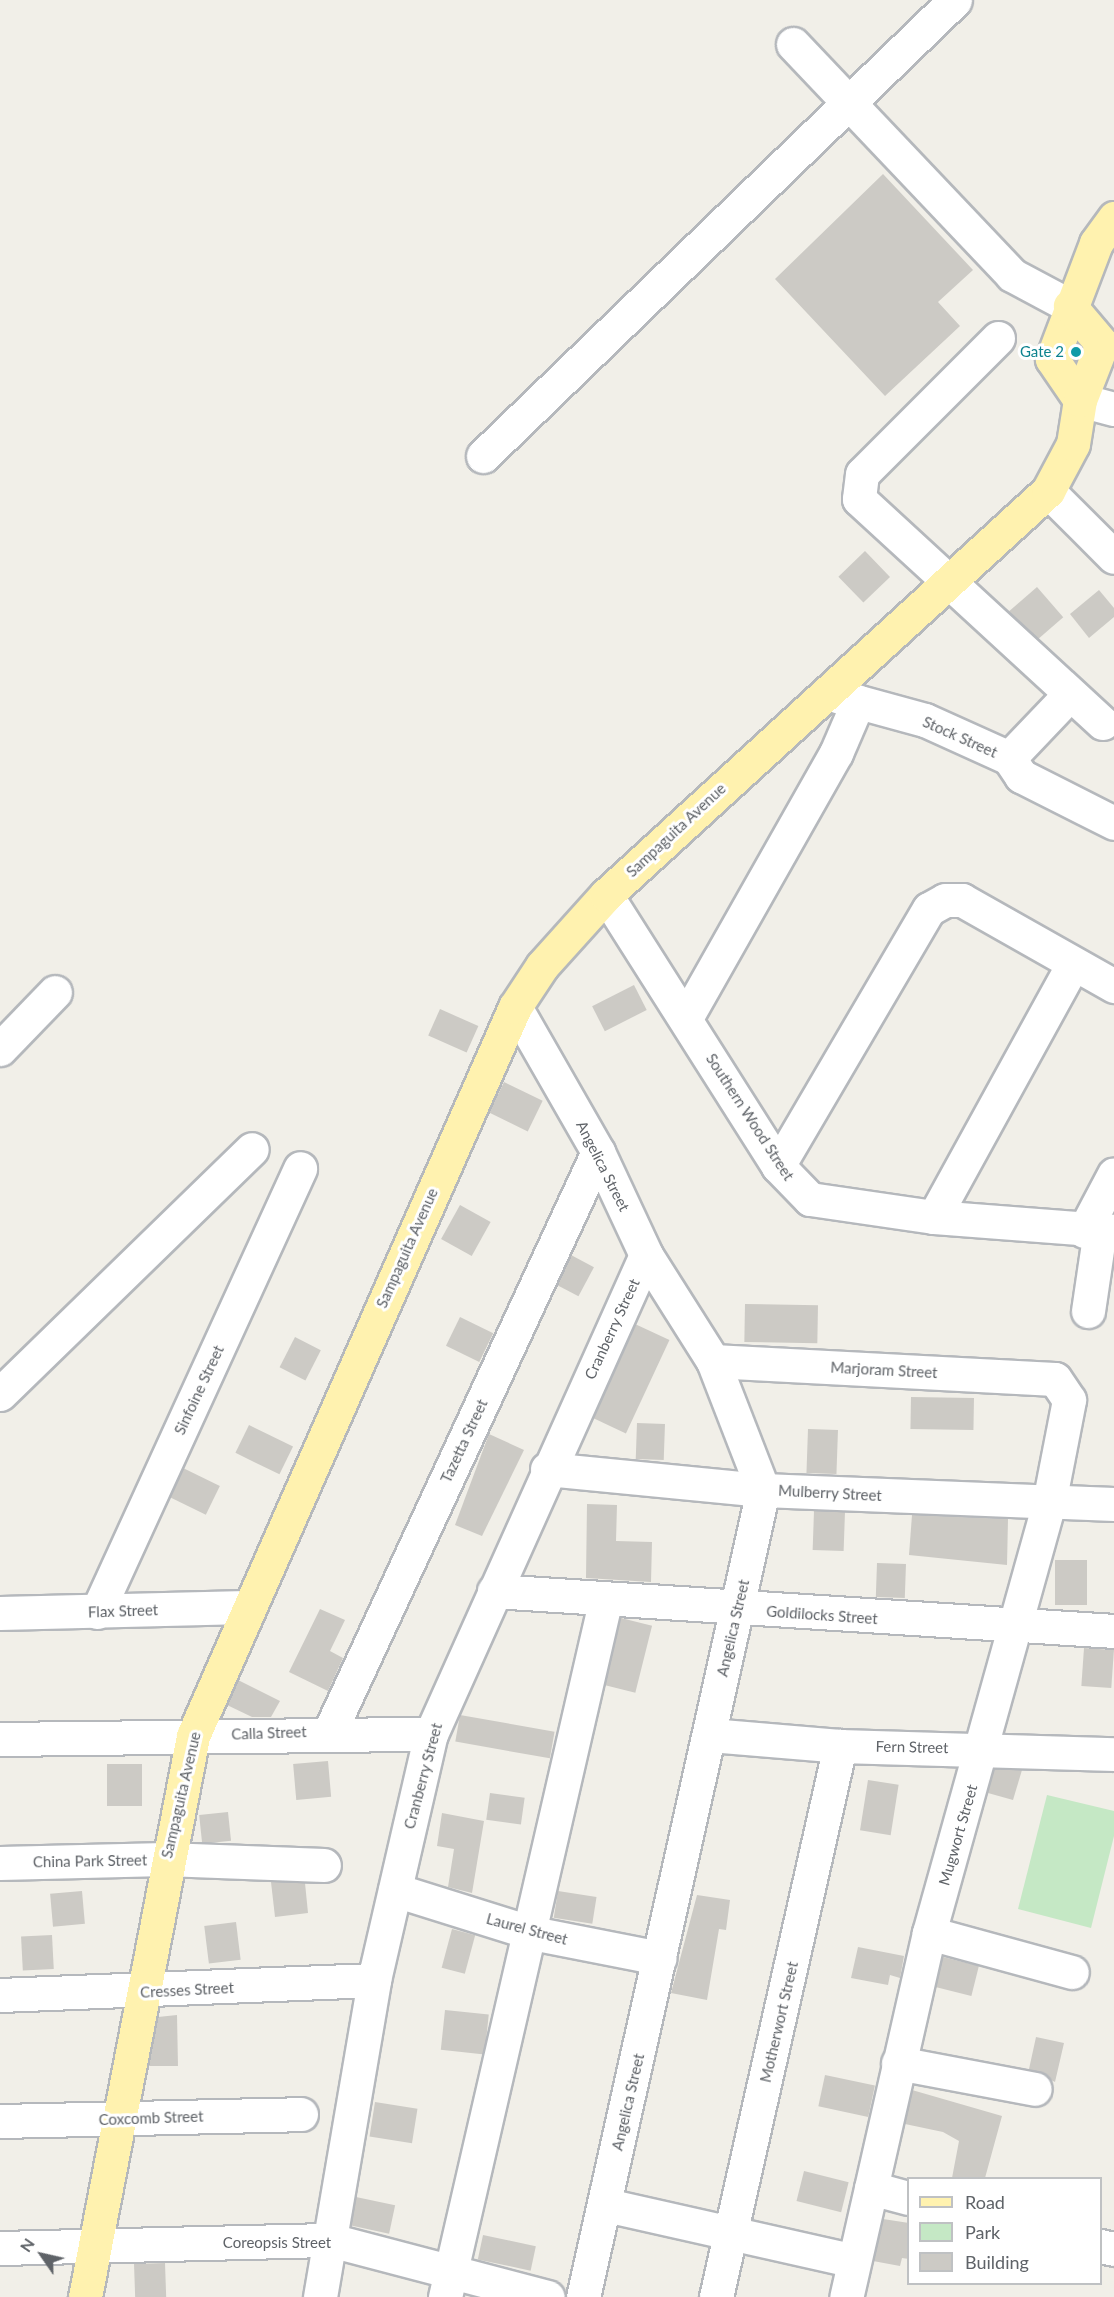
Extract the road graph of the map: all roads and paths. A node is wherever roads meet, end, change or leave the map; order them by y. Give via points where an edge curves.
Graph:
1 (955, 0) edge
2 (793, 44) dead end
3 (848, 102) junction
4 (1114, 218) edge
5 (1070, 306) junction
6 (998, 338) dead end
7 (1080, 400) junction
8 (1114, 409) edge
9 (483, 456) dead end
10 (1048, 491) junction
11 (1114, 557) edge
12 (947, 580) junction
13 (823, 693) junction
14 (1070, 694) junction
15 (858, 702) junction
16 (1103, 723) dead end
17 (1009, 758) junction
18 (1114, 823) edge
19 (606, 895) junction
20 (1073, 964) junction
21 (1114, 986) edge
22 (55, 992) dead end
23 (515, 1007) junction
24 (686, 1018) junction
25 (0, 1048) edge
26 (252, 1149) dead end
27 (598, 1152) junction
28 (778, 1166) junction
29 (300, 1168) dead end
30 (1114, 1174) edge
31 (934, 1217) junction
32 (1099, 1231) edge
33 (646, 1255) junction
34 (1088, 1311) dead end
35 (713, 1361) junction
36 (1055, 1379) joint
37 (0, 1394) edge
38 (547, 1469) junction
39 (763, 1490) junction
40 (1049, 1503) junction
41 (1114, 1504) edge
42 (494, 1591) junction
43 (606, 1598) junction
44 (246, 1607) junction
45 (738, 1610) junction
46 (97, 1612) junction
47 (0, 1613) edge
48 (1013, 1628) junction
49 (1114, 1631) edge
50 (330, 1731) junction
51 (431, 1734) junction
52 (710, 1735) junction
53 (193, 1736) junction
54 (0, 1739) edge
55 (840, 1746) junction
56 (983, 1748) junction
57 (1114, 1754) edge
58 (165, 1859) junction
59 (0, 1863) edge
60 (324, 1865) dead end
61 (395, 1890) junction
62 (532, 1933) junction
63 (929, 1933) junction
64 (660, 1958) junction
65 (1072, 1972) dead end
66 (375, 1980) junction
67 (143, 1993) junction
68 (0, 1995) edge
69 (898, 2063) junction
70 (1035, 2089) dead end
71 (301, 2114) dead end
72 (116, 2119) junction
73 (0, 2121) edge
74 (871, 2188) junction
75 (907, 2197) edge
76 (606, 2205) junction
77 (732, 2231) junction
78 (330, 2240) junction
79 (94, 2245) junction
80 (0, 2248) edge
81 (854, 2260) junction
82 (448, 2285) edge
83 (85, 2297) edge
84 (320, 2297) edge
85 (548, 2297) edge
86 (583, 2297) edge
87 (716, 2297) edge
88 (846, 2297) edge

1 - 3 street
2 - 3 street
3 - 5 street via 1012,275
3 - 9 street
4 - 5 main road via 1096,243
5 - 7 main road, Sampaguita Avenue via 1102,344
6 - 12 street via 890,442 856,488 859,498
7 - 8 street
7 - 10 main road, Sampaguita Avenue via 1073,444
10 - 11 street
10 - 12 main road, Sampaguita Avenue
12 - 13 main road, Sampaguita Avenue
12 - 14 street
13 - 15 street, Stock Street
13 - 19 main road, Sampaguita Avenue
14 - 16 street
14 - 17 street
15 - 17 street, Stock Street via 925,720
15 - 24 street via 836,753
17 - 18 street, Stock Street via 1021,776
19 - 23 main road, Sampaguita Avenue via 542,966
19 - 24 street, Southern Wood Street
20 - 21 street
20 - 28 street via 962,900 945,900 929,909
20 - 31 street
22 - 25 street
23 - 27 street, Angelica Street
23 - 44 main road, Sampaguita Avenue
24 - 28 street, Southern Wood Street
26 - 37 street
27 - 33 street, Angelica Street
27 - 50 street, Tazetta Street
28 - 31 street, Southern Wood Street via 810,1199
29 - 46 street, Sinfoine Street
30 - 32 street
31 - 32 street, Southern Wood Street
32 - 34 street
33 - 35 street, Angelica Street
33 - 38 street, Cranberry Street
35 - 36 street, Marjoram Street
35 - 39 street, Angelica Street
36 - 40 street, Mugwort Street via 1069,1400
38 - 39 street, Mulberry Street
38 - 42 street, Cranberry Street
39 - 40 street, Mulberry Street
39 - 45 street, Angelica Street
40 - 41 street, Mulberry Street
40 - 48 street, Mugwort Street
42 - 43 street, Goldilocks Street
42 - 51 street, Cranberry Street
43 - 45 street, Goldilocks Street
43 - 62 street
44 - 46 street, Flax Street
44 - 53 main road, Sampaguita Avenue
45 - 48 street, Goldilocks Street
45 - 52 street, Angelica Street
46 - 47 street, Flax Street
48 - 49 street, Goldilocks Street
48 - 56 street, Mugwort Street
50 - 51 street, Calla Street
50 - 53 street, Calla Street
51 - 61 street, Cranberry Street
52 - 55 street, Fern Street
52 - 64 street, Angelica Street
53 - 54 street, Calla Street
53 - 58 main road, Sampaguita Avenue
55 - 56 street, Fern Street
55 - 77 street, Motherwort Street
56 - 57 street, Fern Street
56 - 63 street, Mugwort Street
58 - 59 street, China Park Street
58 - 60 street, China Park Street
58 - 67 main road, Sampaguita Avenue
61 - 62 street, Laurel Street
61 - 66 street, Cranberry Street
62 - 64 street, Laurel Street
62 - 82 street
63 - 65 street
63 - 69 street, Mugwort Street
64 - 76 street, Angelica Street
66 - 67 street, Cresses Street
66 - 78 street, Cranberry Street
67 - 68 street, Cresses Street
67 - 72 main road, Sampaguita Avenue
69 - 70 street
69 - 74 street, Mugwort Street
71 - 72 street, Coxcomb Street
72 - 73 street, Coxcomb Street
72 - 79 main road, Sampaguita Avenue
74 - 75 street
74 - 81 street, Mugwort Street
76 - 77 street
76 - 86 street, Angelica Street
77 - 81 street
77 - 87 street, Motherwort Street
78 - 79 street, Coreopsis Street
78 - 82 street, Coreopsis Street
78 - 84 street, Cranberry Street
79 - 80 street, Coreopsis Street
79 - 83 main road, Sampaguita Avenue
81 - 88 street, Mugwort Street
82 - 85 street, Coreopsis Street

